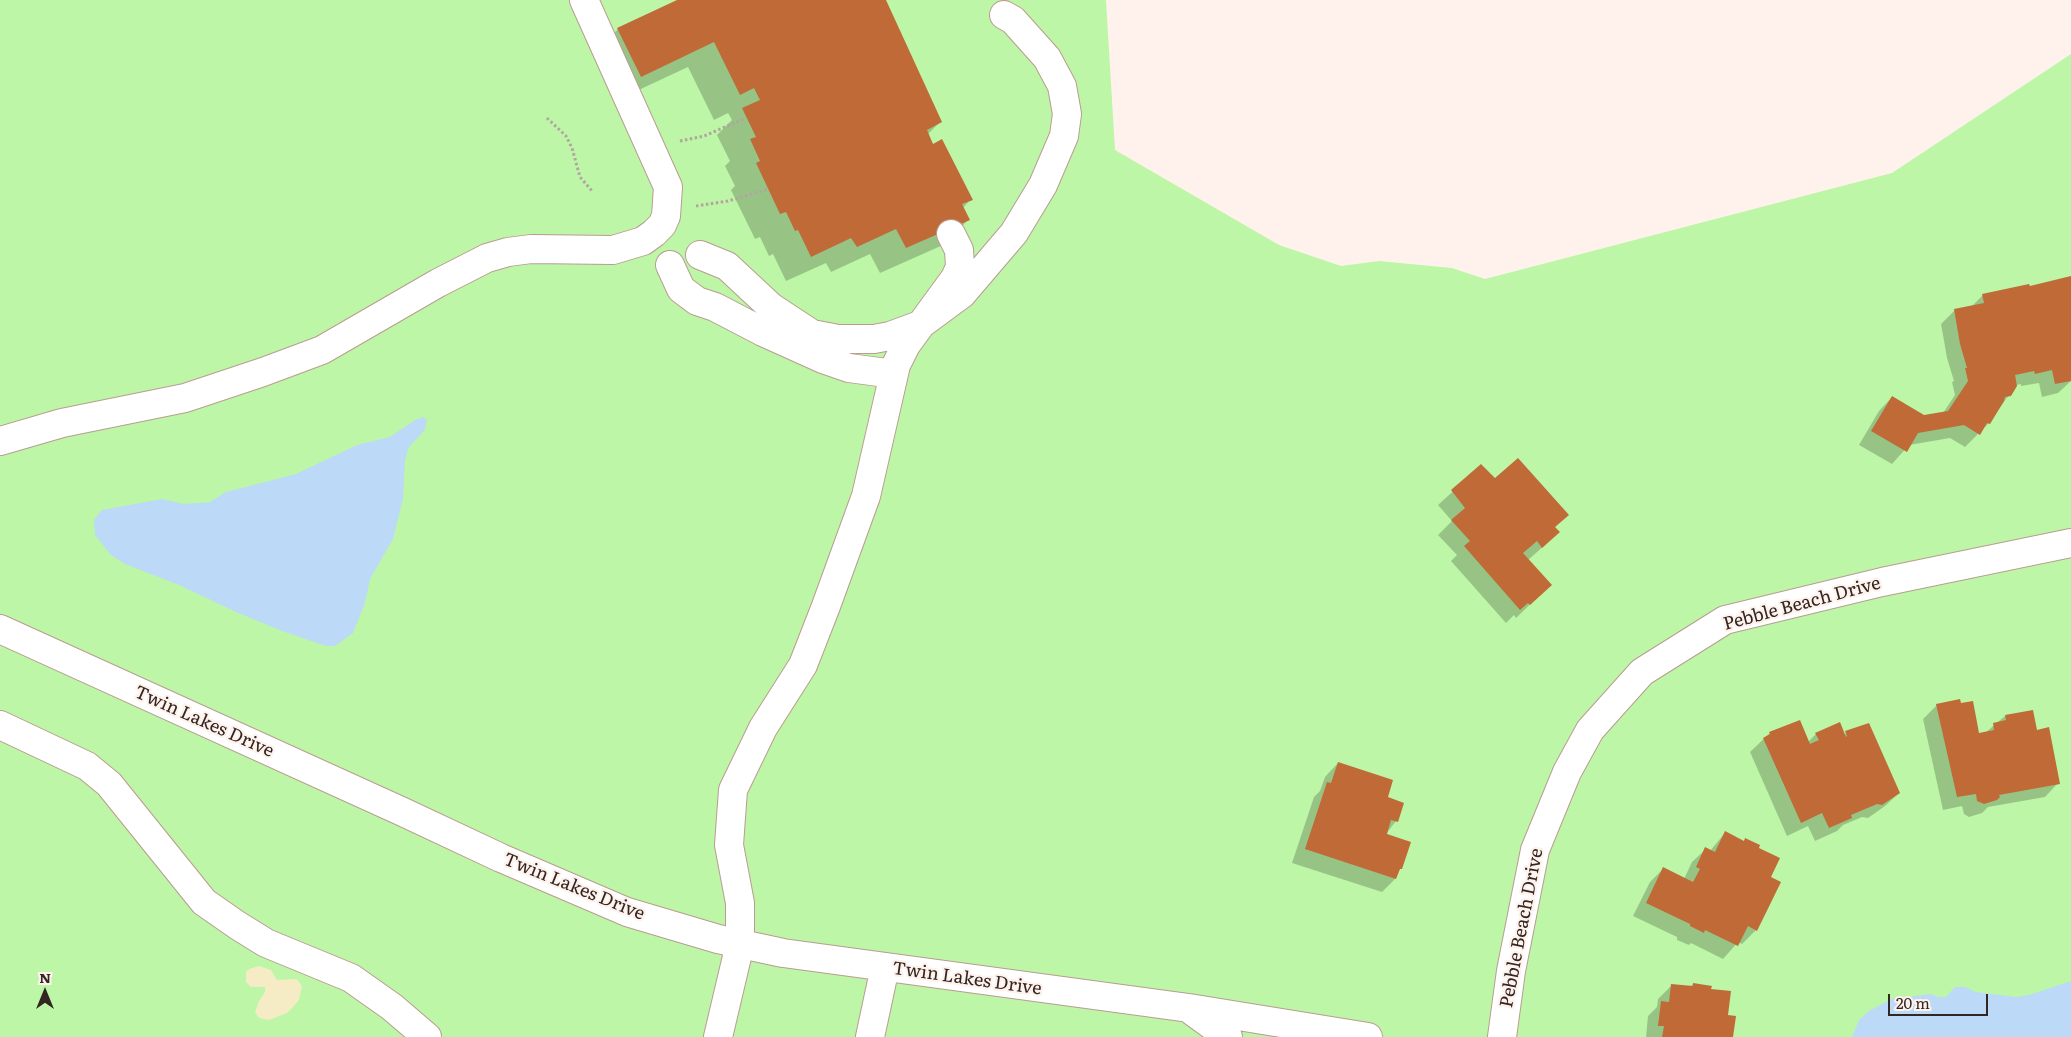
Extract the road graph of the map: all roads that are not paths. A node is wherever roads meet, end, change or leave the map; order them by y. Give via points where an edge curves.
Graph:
1 (584, 0) edge
2 (1004, 15) dead end
3 (950, 234) dead end
4 (700, 255) dead end
5 (670, 265) dead end
6 (920, 325) junction
7 (894, 374) junction
8 (0, 442) edge
9 (2071, 543) edge
10 (0, 628) edge
11 (0, 725) edge
12 (740, 944) junction
13 (885, 967) junction
14 (1189, 1008) junction
15 (427, 1037) edge
16 (718, 1037) edge
17 (870, 1037) edge
18 (1228, 1037) edge
19 (1368, 1037) edge
20 (1502, 1037) edge

1 - 8 street via 668,187 666,216 654,234 613,250 531,249 487,258 322,350 185,398 62,423
2 - 6 street via 1013,20 1039,53 1047,58 1062,86 1067,114 1064,136 1043,185 1014,234 962,294
3 - 6 street via 959,250 960,267
4 - 6 street via 727,266 768,298 771,307 812,334 838,339 874,339
5 - 7 street via 681,289 698,301 823,359 849,368
6 - 7 street via 906,345
7 - 12 street via 866,496 803,665 763,728 733,790 729,844 740,903
9 - 20 street, Pebble Beach Drive via 1882,582 1725,620 1642,672 1590,730 1567,772 1535,850 1511,971
10 - 12 street, Twin Lakes Drive via 501,858 627,912
11 - 15 street via 87,766 109,784 204,902 266,943 351,978
12 - 13 street, Twin Lakes Drive
12 - 16 street
13 - 14 street, Twin Lakes Drive
13 - 17 street
14 - 18 street, Twin Lakes Drive
14 - 19 street, Twin Lakes Drive

